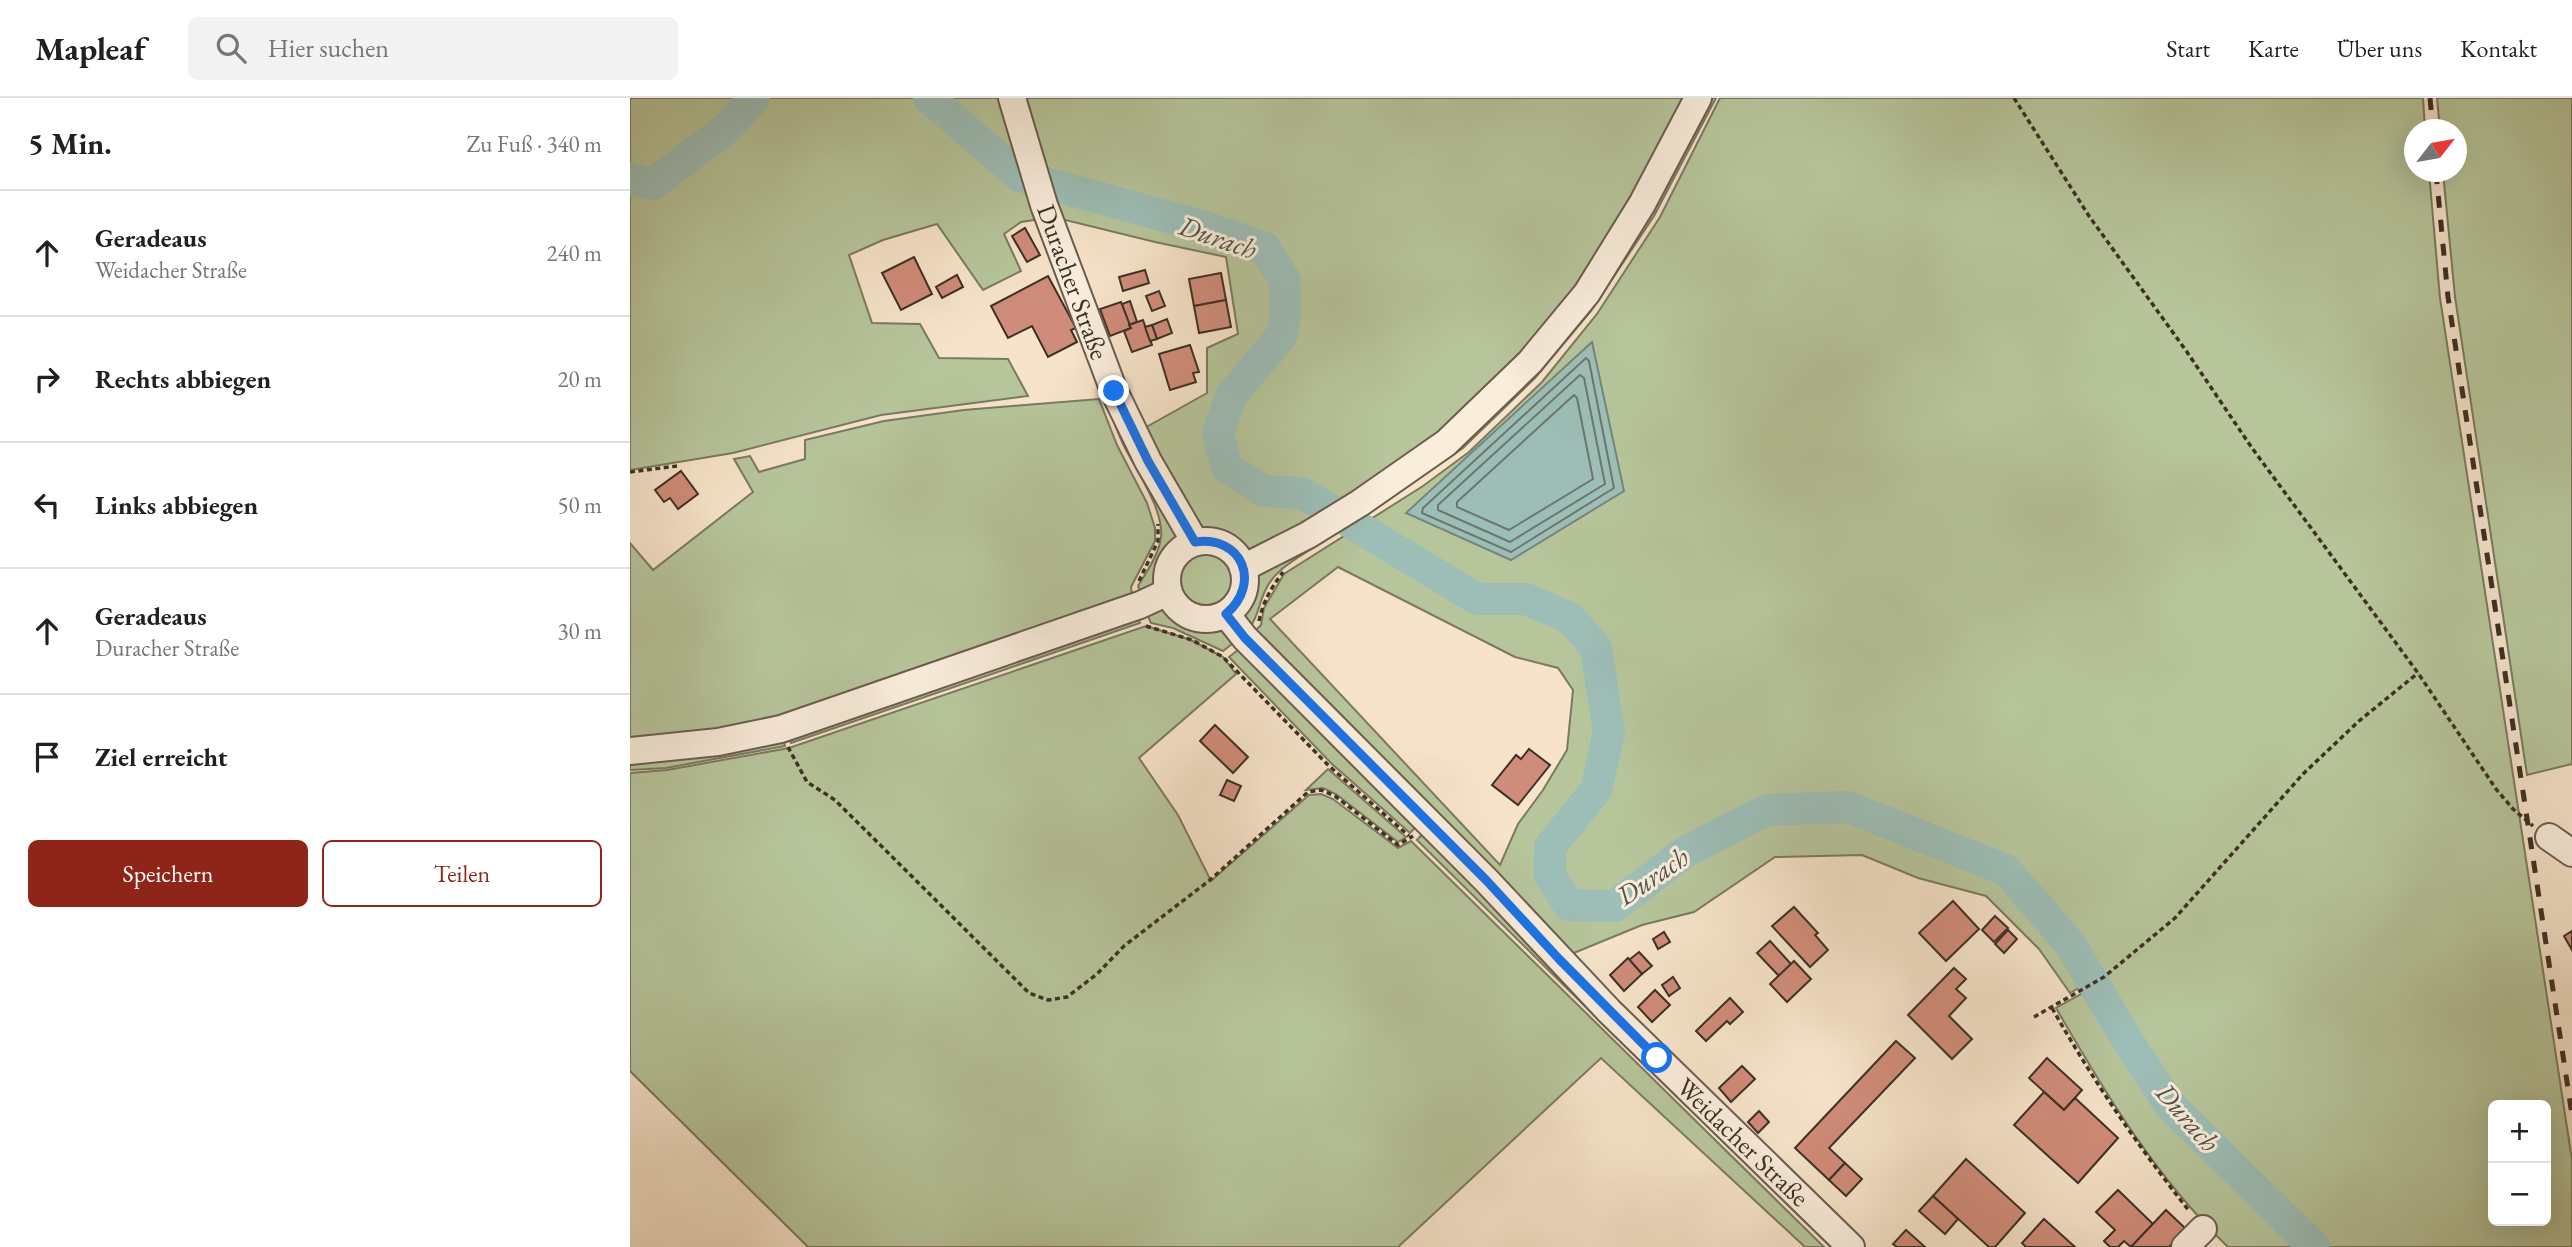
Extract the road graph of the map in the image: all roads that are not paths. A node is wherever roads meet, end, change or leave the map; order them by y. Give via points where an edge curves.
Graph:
1 (1012, 98) edge
2 (1698, 98) edge
3 (1195, 542) junction
4 (1243, 568) junction
5 (1168, 592) junction
6 (1226, 614) junction
7 (630, 751) edge
8 (2549, 837) road end
9 (2572, 853) edge
10 (1851, 1247) edge

1 - 3 street, Duracher Straße via 1044,205 1114,391
2 - 4 street via 1642,204 1587,293 1538,352 1446,443 1360,503
3 - 4 street via 1207,540 1230,548
3 - 5 street via 1183,547 1168,567
4 - 6 street via 1243,594
5 - 6 street via 1173,603 1192,617 1215,619
5 - 7 street via 781,729 718,742
6 - 10 street, Weidacher Straße via 1609,1011
8 - 9 street

